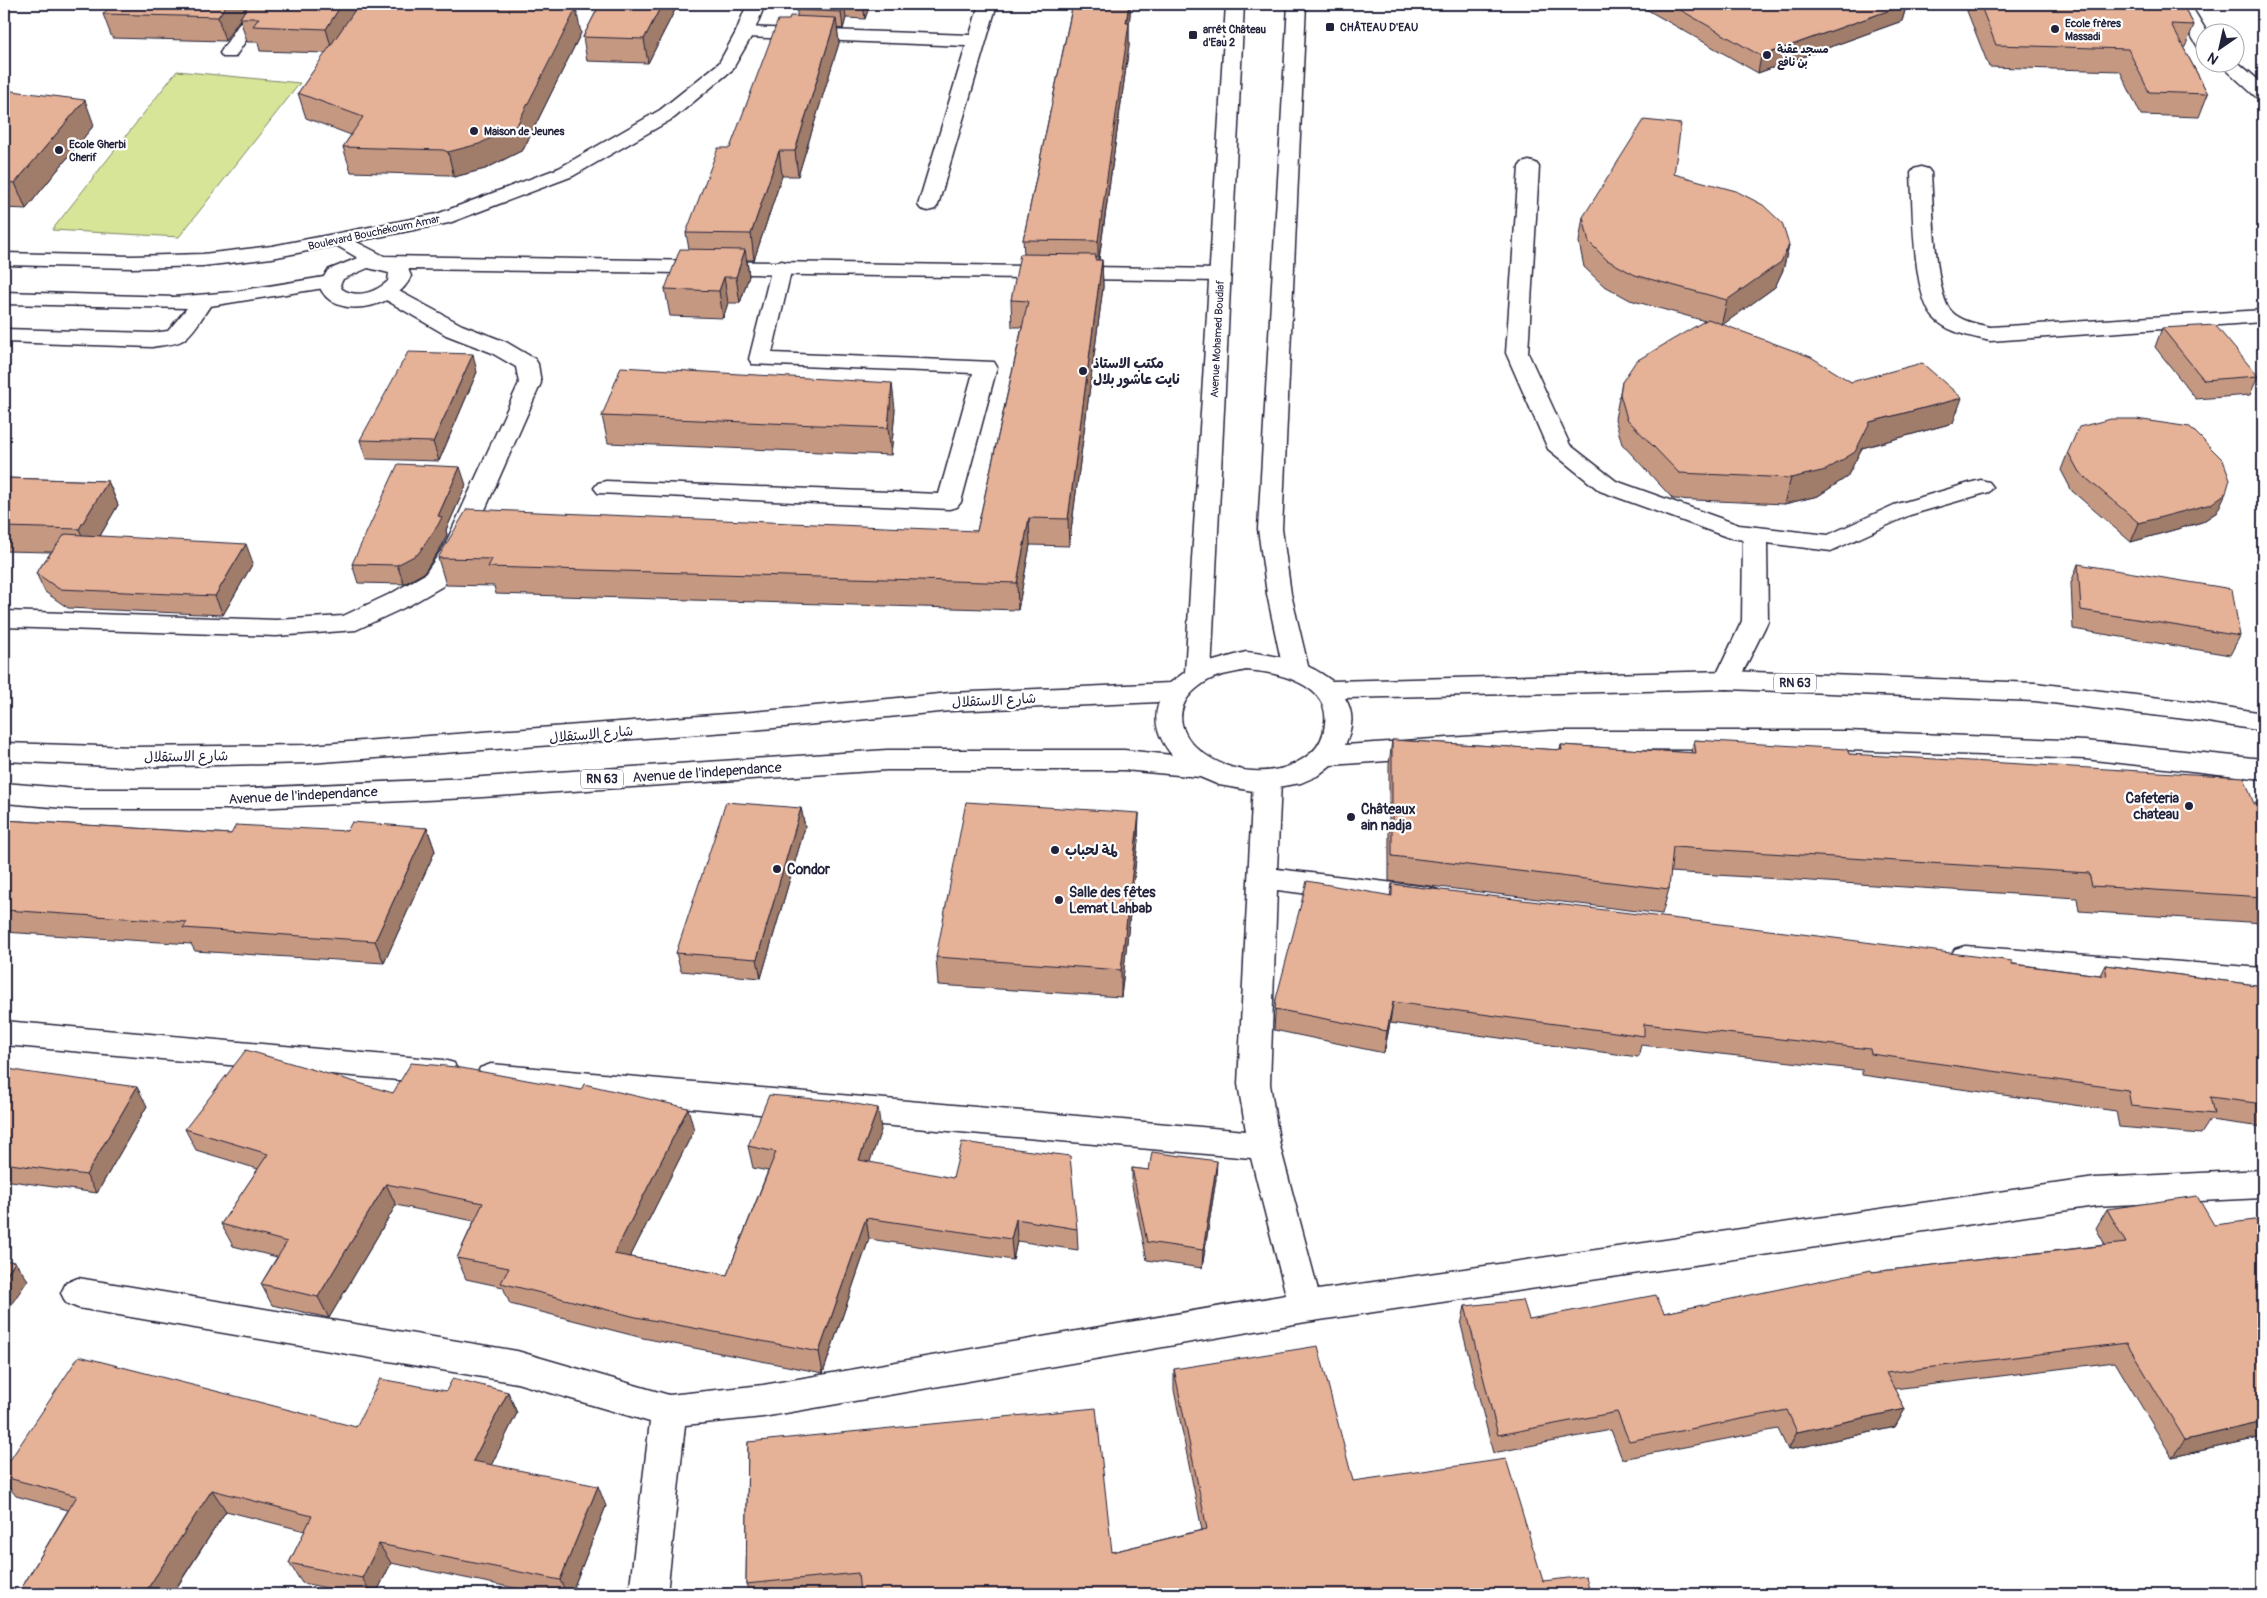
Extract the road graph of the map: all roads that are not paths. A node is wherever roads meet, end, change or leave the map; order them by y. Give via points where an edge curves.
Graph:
1 (261, 4) edge
2 (756, 4) edge
3 (988, 4) edge
4 (1235, 4) edge
5 (1296, 4) edge
6 (2181, 4) edge
7 (2194, 26) edge
8 (745, 32) junction
9 (976, 41) junction
10 (229, 53) dead end
11 (2239, 72) edge
12 (2263, 93) edge
13 (1529, 167) dead end
14 (1921, 173) dead end
15 (928, 205) dead end
16 (341, 240) junction
17 (4, 259) edge
18 (380, 262) junction
19 (782, 267) junction
20 (1221, 275) junction
21 (330, 282) junction
22 (388, 293) junction
23 (4, 298) edge
24 (203, 301) junction
25 (2263, 316) edge
26 (4, 336) edge
27 (1981, 487) dead end
28 (606, 488) dead end
29 (1755, 535) junction
30 (4, 618) edge
31 (1296, 670) junction
32 (1198, 673) junction
33 (1727, 680) junction
34 (1325, 690) junction
35 (1176, 692) junction
36 (2263, 722) edge
37 (4, 752) edge
38 (1326, 756) junction
39 (1200, 767) junction
40 (2263, 769) edge
41 (1267, 780) junction
42 (4, 793) edge
43 (229, 799) junction
44 (4, 804) edge
45 (1263, 878) junction
46 (1450, 901) edge
47 (1940, 955) edge
48 (2263, 980) edge
49 (4, 1033) edge
50 (1264, 1146) junction
51 (2263, 1184) edge
52 (78, 1293) dead end
53 (1306, 1307) junction
54 (669, 1411) junction
55 (648, 1594) edge

1 - 10 main road
2 - 8 main road, Boulevard Bouchekoum Amar
3 - 9 main road
4 - 20 main road, Avenue Mohamed Boudiaf
5 - 31 main road via 1270,529
6 - 7 main road
8 - 9 main road
8 - 16 main road, Boulevard Bouchekoum Amar via 726,66 667,114 566,172 442,219
9 - 15 main road
11 - 12 main road
13 - 29 main road via 1518,353 1560,449 1608,486 1736,532
14 - 25 main road via 1930,282 1940,312 1966,328 1990,334
16 - 17 main road, Boulevard Bouchekoum Amar via 203,260
16 - 18 main road
18 - 19 main road
18 - 21 main road via 355,264
18 - 22 main road via 398,268 401,274 401,281
19 - 20 main road
19 - 28 main road via 760,359 986,368 949,502
20 - 32 main road, Avenue Mohamed Boudiaf
21 - 22 main road via 330,289 342,298 364,300
21 - 24 main road
22 - 30 main road via 454,330 498,346 527,364 530,382 457,546 434,580 401,600 347,624 276,628
23 - 24 main road
24 - 26 main road via 175,336 152,340
27 - 29 main road via 1902,510 1831,543
29 - 33 main road via 1755,621
31 - 32 main road via 1272,663 1246,662 1221,665
31 - 34 main road
32 - 35 main road
33 - 34 main road, RN 63
33 - 36 main road, RN 63 via 2035,692
34 - 38 main road via 1336,706 1340,723 1337,740
35 - 37 main road, شارع الاستقلال via 950,702 753,721 309,754 134,757
35 - 39 main road via 1168,711 1169,732 1180,751
38 - 40 main road via 1551,740 1901,740 2211,761
38 - 41 main road via 1311,768 1290,777
39 - 41 main road via 1221,776
39 - 43 main road, Avenue de l'independance / RN 63 via 1124,760 887,760 468,788
41 - 45 main road
42 - 43 main road, Avenue de l'independance / RN 63 via 76,798
43 - 44 main road
45 - 46 main road
45 - 50 main road via 1254,1084
47 - 48 main road
49 - 50 main road
50 - 53 main road
51 - 53 main road via 2095,1192
52 - 54 main road via 517,1367
53 - 54 main road via 763,1401
54 - 55 main road

